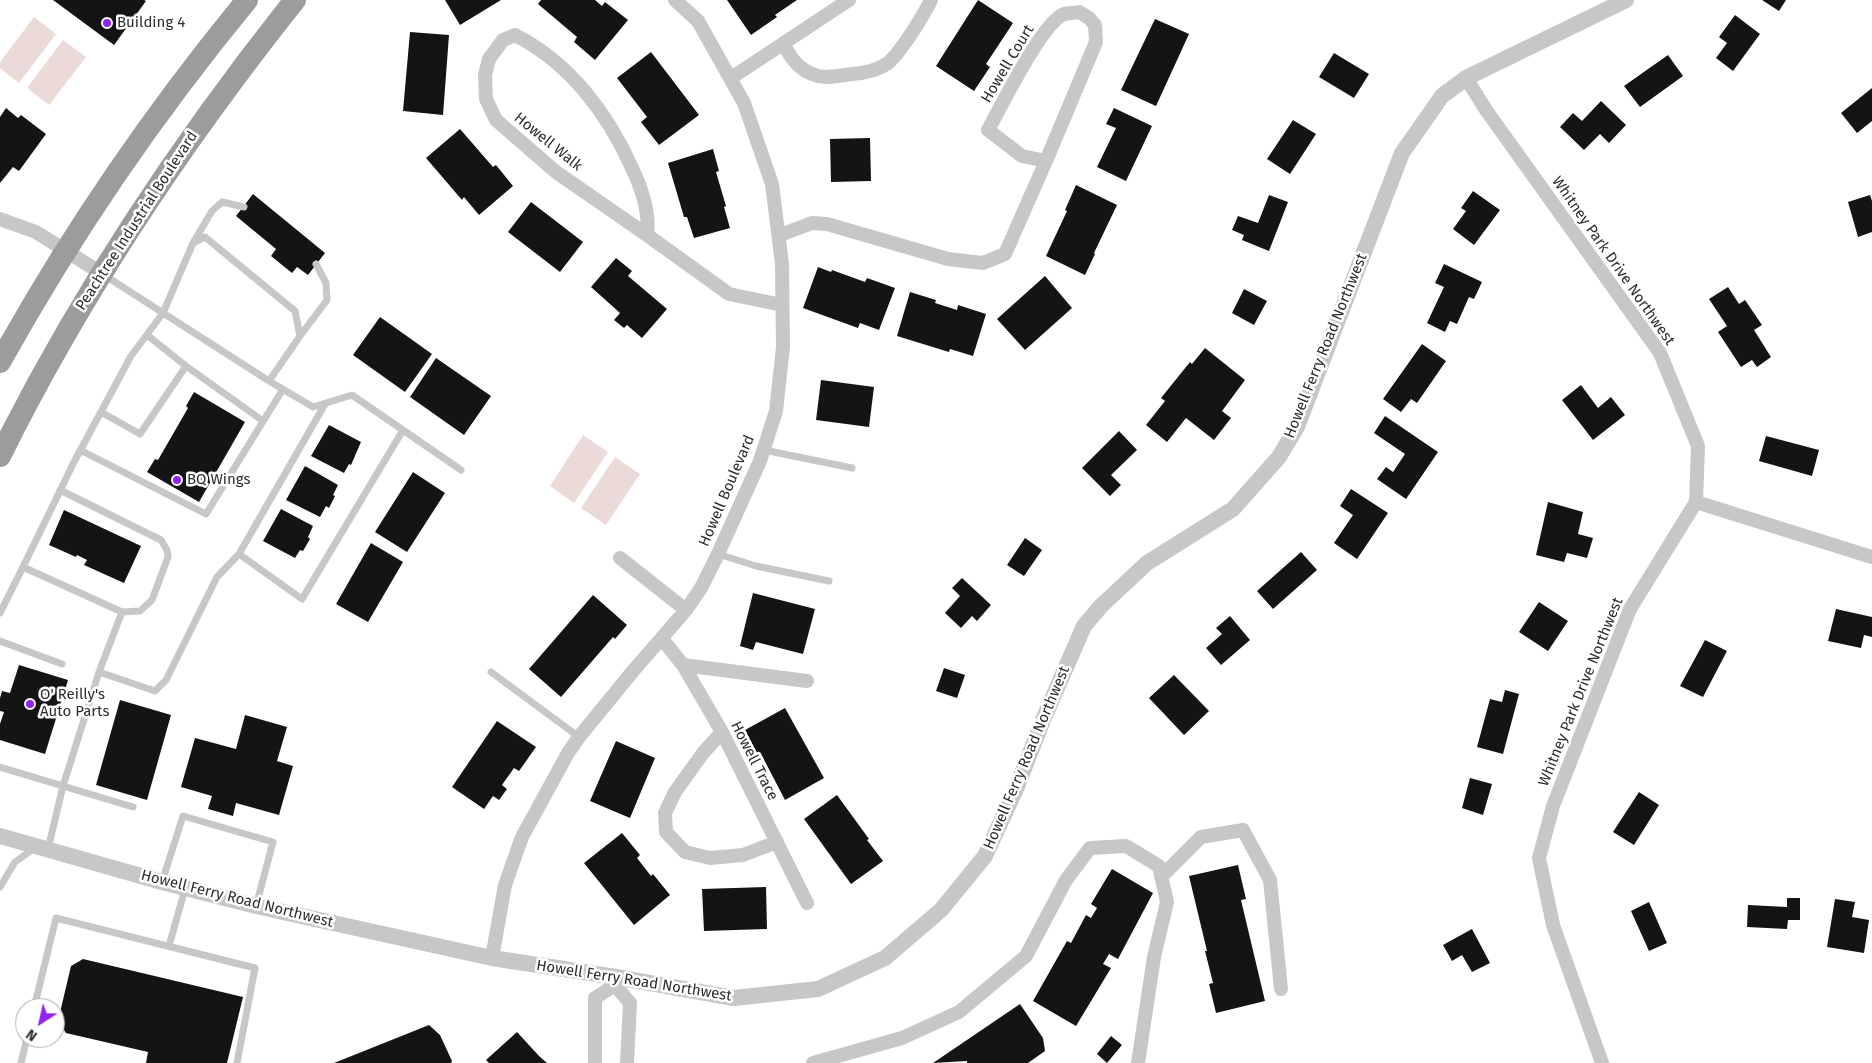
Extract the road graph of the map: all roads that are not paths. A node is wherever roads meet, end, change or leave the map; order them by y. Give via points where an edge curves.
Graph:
1 (247, 0) edge
2 (295, 0) edge
3 (675, 0) edge
4 (849, 0) edge
5 (931, 0) edge
6 (1626, 0) edge
7 (784, 43) junction
8 (731, 78) junction
9 (1466, 78) junction
10 (1046, 161) junction
11 (244, 207) dead end
12 (0, 219) edge
13 (646, 235) junction
14 (780, 235) junction
15 (194, 242) junction
16 (66, 250) junction
17 (316, 264) dead end
18 (102, 273) junction
19 (782, 305) junction
20 (163, 313) junction
21 (147, 335) junction
22 (300, 336) junction
23 (0, 362) edge
24 (186, 366) junction
25 (269, 381) junction
26 (283, 389) junction
27 (325, 404) junction
28 (101, 412) junction
29 (263, 421) junction
30 (403, 430) junction
31 (80, 450) junction
32 (764, 450) junction
33 (0, 456) edge
34 (852, 468) dead end
35 (461, 470) dead end
36 (60, 490) junction
37 (1696, 502) junction
38 (238, 554) junction
39 (718, 554) junction
40 (620, 558) dead end
41 (1872, 558) edge
42 (24, 566) junction
43 (829, 581) dead end
44 (686, 610) junction
45 (122, 612) junction
46 (0, 613) edge
47 (662, 640) junction
48 (0, 641) edge
49 (62, 664) dead end
50 (683, 664) junction
51 (98, 672) junction
52 (490, 672) dead end
53 (806, 681) dead end
54 (722, 732) junction
55 (579, 737) junction
56 (0, 767) edge
57 (63, 786) junction
58 (133, 807) dead end
59 (0, 836) edge
60 (777, 842) junction
61 (43, 848) junction
62 (1161, 877) junction
63 (162, 882) junction
64 (0, 887) edge
65 (186, 887) junction
66 (807, 903) dead end
67 (256, 906) junction
68 (169, 946) junction
69 (492, 958) junction
70 (615, 981) junction
71 (1280, 989) dead end
72 (36, 998) edge
73 (25, 1048) edge
74 (21, 1063) edge
75 (237, 1063) edge
76 (595, 1063) edge
77 (627, 1063) edge
78 (813, 1063) edge
79 (1138, 1063) edge
80 (1602, 1063) edge

1 - 16 highway via 172,93
2 - 18 highway, Peachtree Industrial Boulevard via 170,167
3 - 8 street, Howell Boulevard via 698,21
4 - 7 street
5 - 7 street via 888,62 872,72 824,77 812,74 797,66
6 - 9 street, Howell Ferry Road Northwest
7 - 8 street
8 - 14 street, Howell Boulevard via 744,103 772,184
9 - 37 street, Whitney Park Drive Northwest via 1660,353 1698,446
9 - 70 street, Howell Ferry Road Northwest via 1442,96 1402,154 1297,427 1279,457 1233,509 1147,563 1084,626 985,856 941,910 885,958 818,989 734,998
10 - 10 street, Howell Court via 1096,42 1095,25 1079,12 1064,14 1037,42 988,130 1022,156
10 - 14 street, Howell Court via 1005,254 983,263 948,259 827,224 812,223
11 - 15 lane via 222,202 212,211
12 - 16 street via 36,232
13 - 13 street, Howell Walk via 556,172 496,120 486,99 485,75 489,59 503,40 516,35 531,42 573,78 590,98 611,127 639,184 645,201
13 - 19 street, Howell Walk via 729,294
14 - 19 street, Howell Boulevard
15 - 20 lane
15 - 22 lane via 206,237 294,311
16 - 18 street
16 - 23 highway
17 - 22 lane via 326,283 327,300
18 - 20 lane
18 - 33 highway, Peachtree Industrial Boulevard via 62,338
19 - 32 street, Howell Boulevard via 783,347 776,411
20 - 21 lane
20 - 25 lane
21 - 24 lane
21 - 28 lane via 131,356
22 - 25 lane
24 - 28 lane via 140,434
24 - 29 lane
25 - 26 lane
26 - 27 lane via 313,407
26 - 29 lane
27 - 30 lane via 352,395
27 - 38 lane
28 - 31 lane
29 - 31 lane via 206,514
30 - 35 lane
30 - 38 lane via 302,599
31 - 36 lane
32 - 34 lane
32 - 39 street, Howell Boulevard
36 - 42 lane
36 - 45 lane via 161,540 167,550 168,556 152,600 140,611
37 - 41 street
37 - 80 street, Whitney Park Drive Northwest via 1630,609 1553,806 1539,858 1553,925
38 - 51 lane via 217,577 166,680 155,690
39 - 43 lane via 756,566
39 - 44 street, Howell Boulevard
40 - 44 street
42 - 45 lane
42 - 46 lane
44 - 47 street, Howell Boulevard
45 - 51 lane
47 - 50 street, Howell Trace
47 - 55 street, Howell Boulevard
48 - 49 lane
50 - 53 street
50 - 54 street, Howell Trace
51 - 57 lane
52 - 55 lane
54 - 60 street, Howell Trace
54 - 60 street via 675,792 665,813 666,832 685,852 710,858 743,854
55 - 69 street, Howell Boulevard via 522,837 505,885
56 - 57 lane
57 - 58 lane
57 - 61 lane
59 - 61 street, Howell Ferry Road Northwest
60 - 66 street, Howell Trace
61 - 63 street, Howell Ferry Road Northwest
61 - 64 lane via 15,862
62 - 71 street via 1201,837 1243,830 1270,880
62 - 78 street via 1159,866 1126,846 1090,848 1066,880 1026,956 959,1012 902,1038
62 - 79 street via 1167,902 1154,957
63 - 65 street, Howell Ferry Road Northwest
63 - 67 lane via 183,816 273,842
65 - 67 street, Howell Ferry Road Northwest
65 - 68 lane
67 - 69 street, Howell Ferry Road Northwest
68 - 72 lane via 56,918
68 - 75 lane via 255,968
69 - 70 street, Howell Ferry Road Northwest
70 - 76 street via 595,998
70 - 77 street via 630,1003
73 - 74 lane

